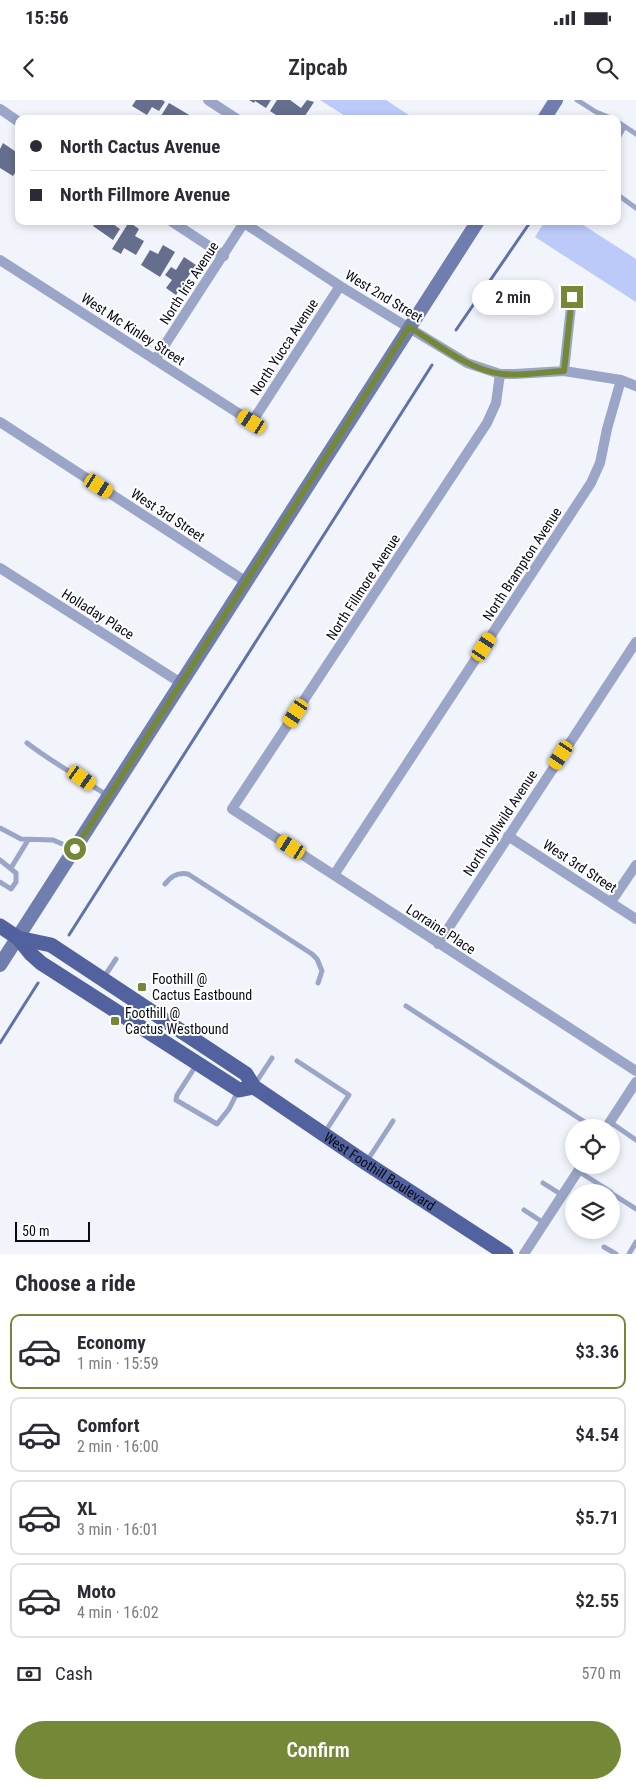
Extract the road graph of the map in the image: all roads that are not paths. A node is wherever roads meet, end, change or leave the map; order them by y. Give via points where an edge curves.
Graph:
1 (208, 100) edge
2 (556, 100) edge
3 (577, 100) edge
4 (0, 109) edge
5 (231, 115) edge
6 (547, 115) edge
7 (603, 115) edge
8 (15, 119) edge
9 (621, 124) edge
10 (624, 126) junction
11 (621, 132) edge
12 (636, 134) edge
13 (621, 197) edge
14 (636, 208) edge
15 (177, 225) edge
16 (242, 225) edge
17 (248, 225) edge
18 (475, 225) edge
19 (224, 256) junction
20 (0, 260) edge
21 (340, 286) junction
22 (572, 297) dead end
23 (409, 327) junction
24 (156, 360) junction
25 (564, 371) junction
26 (500, 374) junction
27 (621, 380) junction
28 (636, 386) edge
29 (0, 422) edge
30 (252, 422) joint
31 (0, 568) edge
32 (245, 582) junction
33 (636, 642) edge
34 (181, 683) junction
35 (27, 743) dead end
36 (109, 796) junction
37 (232, 809) joint
38 (0, 828) edge
39 (508, 836) junction
40 (30, 840) junction
41 (75, 849) junction
42 (0, 860) edge
43 (636, 865) edge
44 (11, 868) junction
45 (334, 876) junction
46 (0, 882) edge
47 (165, 884) dead end
48 (611, 902) junction
49 (636, 919) edge
50 (0, 926) edge
51 (18, 938) junction
52 (438, 944) junction
53 (116, 959) dead end
54 (0, 965) edge
55 (103, 979) junction
56 (318, 983) dead end
57 (406, 1006) dead end
58 (272, 1058) dead end
59 (297, 1061) dead end
60 (198, 1064) junction
61 (636, 1071) edge
62 (636, 1082) edge
63 (246, 1088) junction
64 (580, 1119) edge
65 (612, 1119) edge
66 (393, 1122) dead end
67 (620, 1131) edge
68 (324, 1134) junction
69 (636, 1140) edge
70 (366, 1163) junction
71 (576, 1174) edge
72 (587, 1174) edge
73 (543, 1183) dead end
74 (600, 1184) edge
75 (562, 1195) junction
76 (620, 1199) edge
77 (636, 1209) edge
78 (524, 1210) dead end
79 (544, 1223) junction
80 (636, 1242) edge
81 (604, 1247) dead end
82 (506, 1254) edge
83 (524, 1254) edge
84 (616, 1254) edge
85 (629, 1254) edge

1 - 5 street
2 - 6 main road
3 - 7 lane
4 - 8 street
9 - 10 lane
10 - 11 lane
10 - 12 lane
13 - 14 lane
15 - 19 street
16 - 19 street, North Iris Avenue
17 - 21 street, West 2nd Street
18 - 23 main road
19 - 24 street, North Iris Avenue
20 - 24 street, West Mc Kinley Street
21 - 23 street, West 2nd Street
21 - 30 street, North Yucca Avenue
22 - 25 street
23 - 26 street, West 2nd Street via 467,363
23 - 32 main road
24 - 30 street, West Mc Kinley Street
25 - 26 street, West 2nd Street
25 - 27 street, West 2nd Street
26 - 37 street, North Fillmore Avenue via 496,403 487,423
27 - 28 street, West 2nd Street
27 - 45 street, North Brampton Avenue via 600,462 591,483
29 - 32 street, West 3rd Street
31 - 34 street, Holladay Place
32 - 34 main road
33 - 39 street, North Idyllwild Avenue
34 - 36 main road
35 - 36 lane
36 - 41 main road
37 - 45 street, Lorraine Place
38 - 40 lane
39 - 48 street, West 3rd Street
39 - 52 street, North Idyllwild Avenue
40 - 41 lane via 53,840
40 - 44 lane
41 - 51 main road
42 - 44 lane
43 - 48 street
44 - 46 lane via 16,873 16,882 11,889
45 - 52 street, Lorraine Place
47 - 56 lane via 176,874 188,874 312,954 322,971
48 - 49 street, West 3rd Street
50 - 51 main road, West Foothill Boulevard
51 - 54 main road
51 - 55 main road, West Foothill Boulevard via 50,945
51 - 60 main road, West Foothill Boulevard via 41,963
52 - 61 street, Lorraine Place
53 - 55 lane
55 - 63 main road, West Foothill Boulevard via 246,1074
57 - 64 lane
58 - 63 lane
59 - 68 lane via 349,1094
60 - 63 main road, West Foothill Boulevard
60 - 63 lane via 176,1100 217,1124
62 - 65 street
63 - 68 main road, West Foothill Boulevard
66 - 70 lane
67 - 69 lane
68 - 70 main road, West Foothill Boulevard
70 - 82 main road, West Foothill Boulevard
71 - 75 street
72 - 74 lane
73 - 75 lane
75 - 79 street
76 - 77 lane
78 - 79 lane
79 - 83 street
80 - 85 lane
81 - 84 lane

